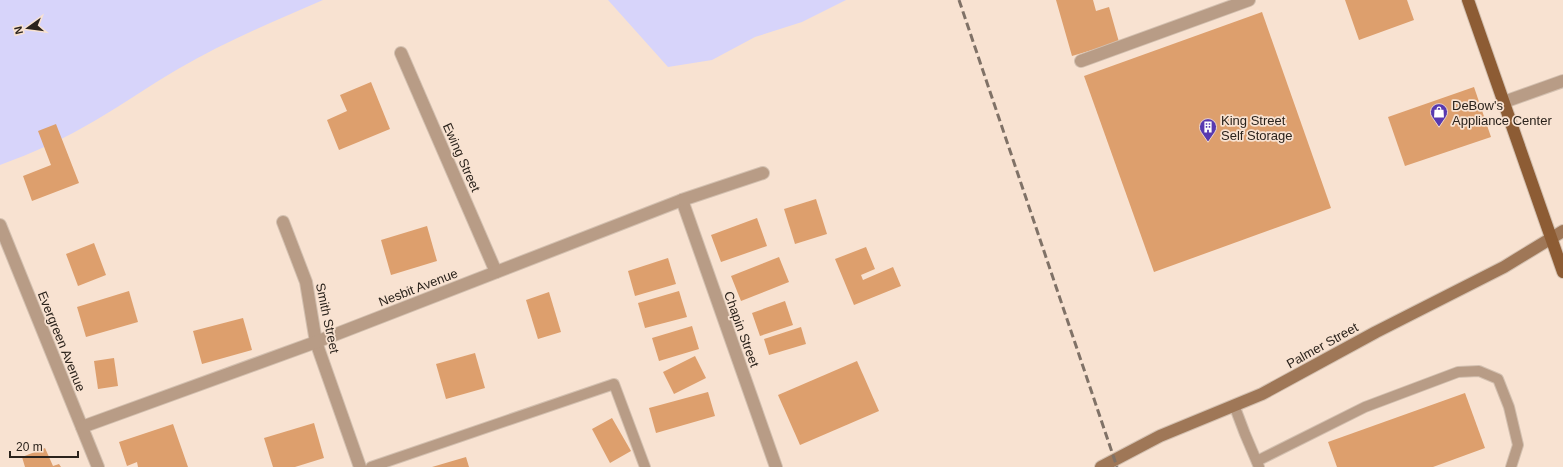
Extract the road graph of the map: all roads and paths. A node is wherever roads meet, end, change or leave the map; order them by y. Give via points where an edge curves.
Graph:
1 (1249, 0) edge
2 (1468, 0) edge
3 (401, 53) dead end
4 (1081, 61) dead end
5 (1563, 81) edge
6 (1504, 102) junction
7 (763, 173) dead end
8 (682, 200) junction
9 (283, 222) dead end
10 (0, 225) edge
11 (1563, 232) edge
12 (1551, 238) junction
13 (496, 272) junction
14 (1563, 272) edge
15 (316, 342) junction
16 (1234, 405) junction
17 (82, 427) junction
18 (1258, 464) edge
19 (98, 467) edge
20 (360, 467) edge
21 (371, 467) edge
22 (646, 467) edge
23 (776, 467) edge
24 (1101, 467) edge
25 (1511, 467) edge

1 - 4 street
2 - 6 main road
3 - 13 street, Ewing Street
5 - 6 street
6 - 12 main road
7 - 8 street, Nesbit Avenue
8 - 13 street, Nesbit Avenue
8 - 23 street, Chapin Street
9 - 15 street, Smith Street via 306,282
10 - 17 street, Evergreen Avenue
11 - 12 street, Palmer Street
12 - 14 main road
12 - 16 street, Palmer Street via 1504,266 1262,394
13 - 15 street, Nesbit Avenue
15 - 17 street, Nesbit Avenue
15 - 20 street, Smith Street
16 - 18 lane
16 - 24 street, Palmer Street via 1160,436
17 - 19 street, Evergreen Avenue
18 - 25 lane via 1365,407 1458,372 1479,371 1498,379 1510,407 1518,445
21 - 22 lane via 614,384

